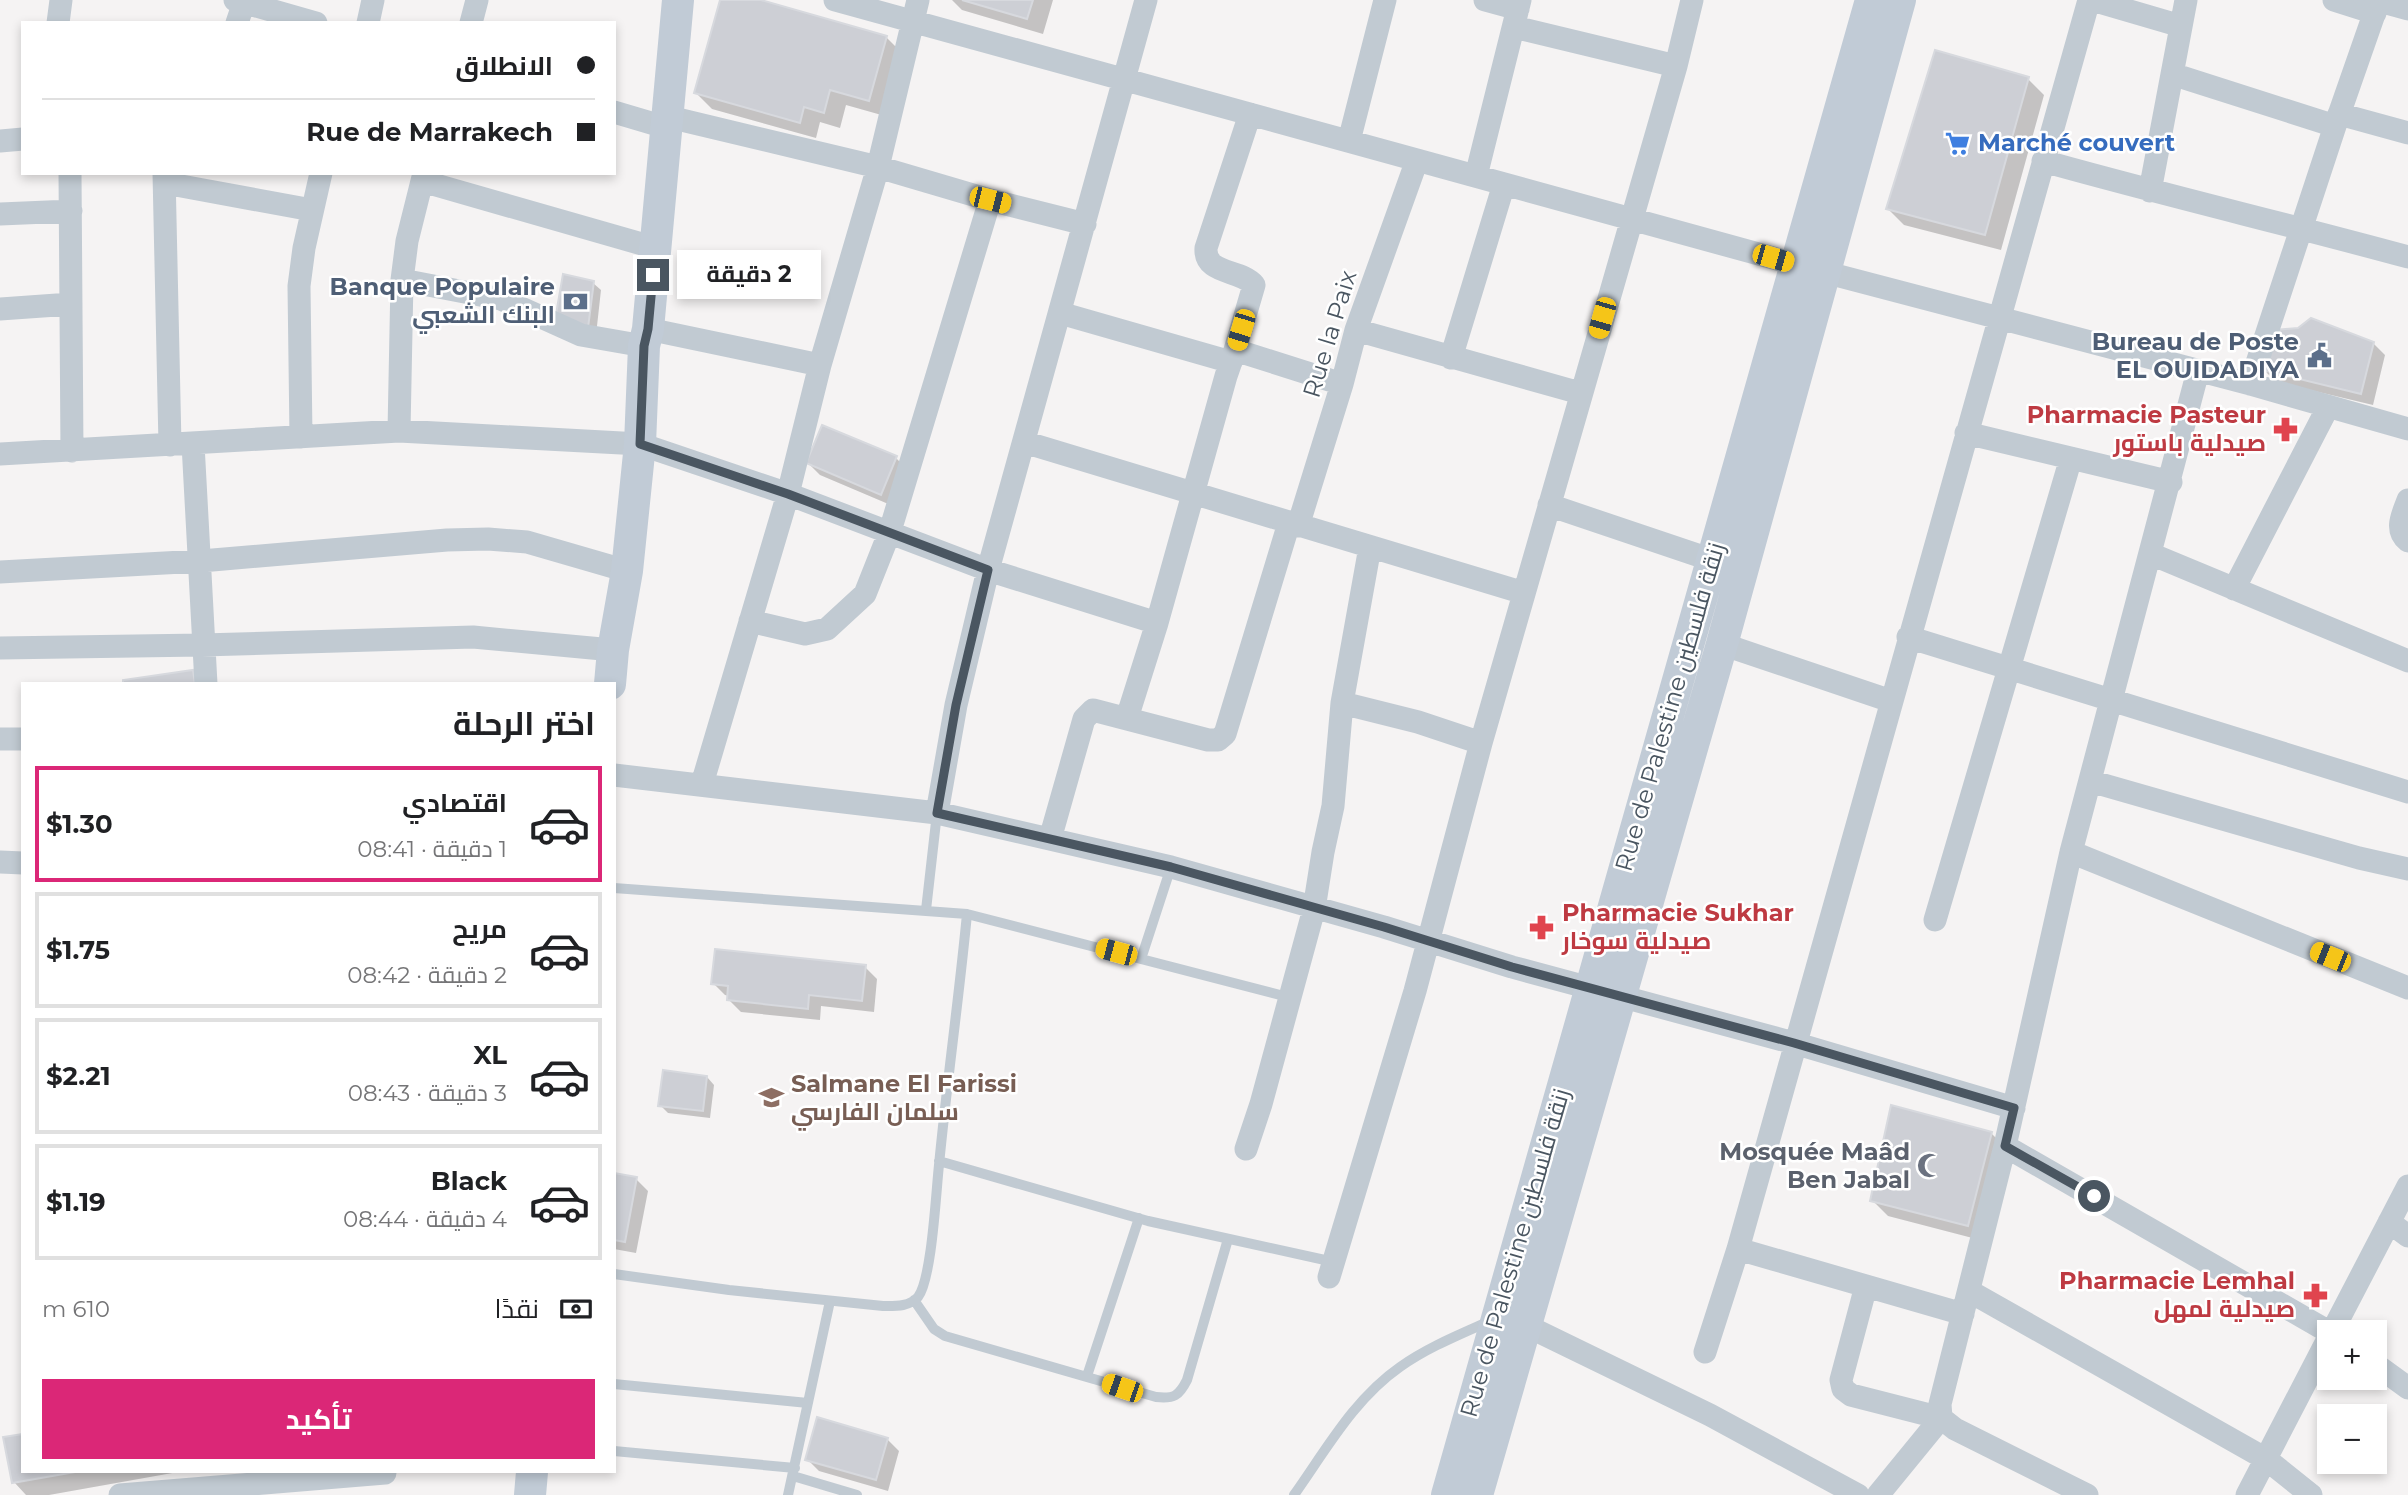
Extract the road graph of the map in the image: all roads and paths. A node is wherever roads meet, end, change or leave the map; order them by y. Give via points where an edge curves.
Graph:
1 (61, 0) edge
2 (373, 0) edge
3 (477, 0) edge
4 (678, 0) edge
5 (835, 0) edge
6 (1146, 0) edge
7 (1385, 0) edge
8 (1485, 0) edge
9 (1692, 0) edge
10 (1871, 0) edge
11 (1900, 0) edge
12 (2090, 0) edge
13 (2186, 0) edge
14 (2334, 0) edge
15 (2378, 4) edge
16 (239, 8) edge
17 (2408, 9) edge
18 (916, 11) edge
19 (1518, 12) edge
20 (58, 21) edge
21 (306, 21) edge
22 (368, 21) edge
23 (472, 21) edge
24 (2181, 26) junction
25 (1676, 66) junction
26 (2172, 74) junction
27 (1125, 80) junction
28 (616, 112) edge
29 (1250, 114) junction
30 (2337, 120) junction
31 (668, 122) junction
32 (2408, 133) edge
33 (21, 139) edge
34 (0, 141) edge
35 (1349, 141) junction
36 (1417, 160) junction
37 (2043, 160) junction
38 (878, 167) junction
39 (71, 175) edge
40 (321, 175) edge
41 (1476, 176) junction
42 (423, 177) edge
43 (164, 178) edge
44 (1504, 184) junction
45 (2150, 191) junction
46 (990, 200) junction
47 (312, 210) junction
48 (71, 211) junction
49 (0, 214) edge
50 (1631, 219) junction
51 (1085, 224) junction
52 (2301, 228) junction
53 (656, 248) junction
54 (2408, 257) edge
55 (1811, 268) junction
56 (402, 280) junction
57 (71, 304) junction
58 (0, 309) edge
59 (1060, 313) junction
60 (1999, 318) junction
61 (1356, 330) junction
62 (646, 337) junction
63 (1233, 356) junction
64 (1451, 358) junction
65 (820, 365) junction
66 (2198, 371) junction
67 (1342, 384) junction
68 (2250, 384) junction
69 (1580, 393) junction
70 (2328, 407) junction
71 (2408, 429) edge
72 (398, 431) junction
73 (1966, 433) junction
74 (301, 437) junction
75 (1024, 442) junction
76 (193, 444) junction
77 (640, 444) junction
78 (170, 445) junction
79 (72, 451) junction
80 (0, 454) edge
81 (2071, 458) junction
82 (2171, 482) junction
83 (1192, 491) junction
84 (788, 494) junction
85 (2408, 500) edge
86 (1549, 505) junction
87 (1293, 525) junction
88 (890, 531) junction
89 (2408, 541) edge
90 (1370, 547) junction
91 (2151, 554) junction
92 (1712, 560) junction
93 (201, 561) junction
94 (988, 570) junction
95 (627, 571) junction
96 (0, 572) edge
97 (2234, 589) junction
98 (1524, 593) junction
99 (750, 621) junction
100 (1157, 623) junction
101 (1909, 638) junction
102 (1722, 643) junction
103 (202, 645) junction
104 (0, 648) edge
105 (613, 650) junction
106 (2408, 661) edge
107 (2009, 668) junction
108 (206, 682) edge
109 (610, 682) edge
110 (2112, 700) junction
111 (1891, 701) junction
112 (1342, 703) junction
113 (1127, 718) junction
114 (0, 739) edge
115 (21, 739) edge
116 (1481, 743) junction
117 (616, 775) edge
118 (2090, 781) junction
119 (702, 784) junction
120 (2408, 792) edge
121 (937, 813) junction
122 (1049, 839) junction
123 (2071, 852) junction
124 (0, 862) edge
125 (21, 863) edge
126 (1171, 867) junction
127 (2408, 869) edge
128 (616, 888) edge
129 (1314, 909) junction
130 (926, 910) junction
131 (967, 914) junction
132 (1935, 920) dead end
133 (1428, 941) junction
134 (1140, 959) junction
135 (2408, 988) edge
136 (1605, 992) junction
137 (1288, 997) junction
138 (1794, 1043) junction
139 (2014, 1108) junction
140 (2005, 1146) junction
141 (1246, 1149) dead end
142 (939, 1161) junction
143 (2408, 1186) edge
144 (1139, 1218) junction
145 (2389, 1222) junction
146 (2408, 1236) edge
147 (1228, 1240) junction
148 (1738, 1249) junction
149 (1332, 1269) joint
150 (616, 1274) edge
151 (1866, 1286) junction
152 (1969, 1291) junction
153 (914, 1300) junction
154 (830, 1301) junction
155 (1963, 1314) junction
156 (2337, 1320) edge
157 (1511, 1321) junction
158 (2317, 1324) edge
159 (1705, 1352) dead end
160 (2317, 1360) edge
161 (2387, 1373) edge
162 (1087, 1376) junction
163 (616, 1384) edge
164 (2408, 1388) edge
165 (808, 1403) junction
166 (1941, 1418) junction
167 (616, 1451) edge
168 (2266, 1459) junction
169 (794, 1472) junction
170 (532, 1473) edge
171 (383, 1480) edge
172 (1481, 1494) edge
173 (120, 1495) edge
174 (530, 1495) edge
175 (789, 1495) edge
176 (857, 1495) edge
177 (1294, 1495) edge
178 (1447, 1495) edge
179 (1858, 1495) edge
180 (1878, 1495) edge
181 (2087, 1495) edge
182 (2247, 1495) edge
183 (2311, 1495) edge

1 - 20 street
2 - 22 street
3 - 23 street
4 - 31 main road
5 - 18 street
6 - 27 street
7 - 35 street
8 - 19 street
9 - 25 street
10 - 55 main road, Rue de Palestine زنقة فلسطين
11 - 55 main road, Rue de Palestine زنقة فلسطين
12 - 24 street
12 - 37 street
13 - 24 street
14 - 15 street
15 - 17 street
15 - 30 street
16 - 21 street
18 - 27 street
18 - 38 street
19 - 25 street
19 - 41 street
24 - 26 street
25 - 50 street
26 - 30 street
26 - 45 street
27 - 29 street
27 - 51 street
28 - 31 street
29 - 35 street
29 - 63 street via 1206,248 1211,265 1254,285
30 - 32 street
30 - 52 street
31 - 38 street
31 - 53 main road
33 - 34 street
35 - 36 street
36 - 41 street
36 - 61 street, Rue la Paix
37 - 45 street
37 - 60 street
38 - 46 street
38 - 65 street
39 - 48 street
40 - 47 street
41 - 44 street
42 - 53 street
42 - 56 street
43 - 47 street
43 - 78 street
44 - 50 street
44 - 64 street
45 - 52 street
46 - 51 street
46 - 88 street
47 - 74 street via 299,286
48 - 49 street
48 - 57 street
50 - 55 street
50 - 69 street
51 - 59 street
52 - 54 street
52 - 68 street
53 - 62 main road
55 - 60 street
55 - 92 main road, Rue de Palestine زنقة فلسطين
55 - 102 main road, Rue de Palestine زنقة فلسطين
56 - 62 street via 501,299 581,334
56 - 72 street
57 - 58 street
57 - 79 street
59 - 63 street
59 - 75 street
60 - 66 street
60 - 73 street
61 - 64 street
61 - 67 street, Rue la Paix
62 - 65 street
62 - 77 main road
63 - 67 street
63 - 83 street
64 - 69 street
65 - 84 street
66 - 68 street
66 - 82 street
67 - 87 street, Rue la Paix
68 - 70 street
69 - 86 street
70 - 71 street
70 - 97 street
72 - 74 street
72 - 77 street
73 - 81 street
73 - 101 street
74 - 76 street
75 - 83 street
75 - 94 street
76 - 78 street
76 - 93 street
77 - 84 street
77 - 95 main road
78 - 79 street
79 - 80 street
81 - 82 street
81 - 107 street
82 - 91 street
83 - 87 street
83 - 100 street
84 - 88 street
84 - 99 street
85 - 89 street via 2399,530
86 - 92 street
86 - 98 street
87 - 90 street
87 - 113 street, Rue la Paix via 1225,734 1208,740
88 - 94 street
88 - 99 street via 865,594 827,629 805,634
90 - 98 street
90 - 112 street
91 - 97 street
91 - 110 street
92 - 136 main road, Rue de Palestine زنقة فلسطين
93 - 95 street via 488,539 527,542
93 - 96 street
93 - 103 street
94 - 100 street
94 - 121 street via 956,705
95 - 105 main road
97 - 106 street
98 - 116 street
99 - 119 street
100 - 113 street
101 - 107 street
101 - 111 street
102 - 111 street
102 - 136 main road, Rue de Palestine زنقة فلسطين
103 - 104 street
103 - 105 street via 473,637
103 - 108 street
105 - 109 main road
107 - 110 street
107 - 132 street
110 - 118 street
110 - 120 street
111 - 138 street
112 - 116 street
112 - 129 street via 1333,806
113 - 122 street via 1099,710 1087,714
114 - 115 street
116 - 133 street
117 - 119 street
118 - 123 street
118 - 127 street
119 - 121 street
121 - 122 street
121 - 130 lane
122 - 126 street
123 - 135 street
123 - 139 street
124 - 125 street
126 - 129 street
126 - 134 lane
128 - 130 lane
129 - 133 street
129 - 137 street
130 - 131 lane
131 - 134 lane
131 - 142 lane
133 - 136 street
133 - 149 street
134 - 137 lane
136 - 138 street
136 - 157 main road, Rue de Palestine زنقة فلسطين
137 - 141 street
138 - 139 street
138 - 148 street
139 - 140 street
140 - 152 street
140 - 158 street
142 - 144 lane
142 - 153 lane via 927,1266
143 - 145 street
144 - 147 lane
144 - 162 lane
145 - 146 street
145 - 156 street
147 - 149 lane
147 - 162 lane via 1180,1393 1156,1398
148 - 151 street
148 - 159 street
150 - 154 lane
151 - 155 street
151 - 166 street via 1841,1380 1843,1390
152 - 155 street
152 - 168 street
153 - 154 lane via 898,1306
153 - 162 lane via 934,1329 946,1336
154 - 165 lane
155 - 166 street via 1940,1404
157 - 172 main road, Rue de Palestine زنقة فلسطين
157 - 177 lane via 1402,1365 1380,1382 1345,1420
157 - 178 main road, Rue de Palestine زنقة فلسطين
157 - 179 street via 1710,1415
160 - 168 street
161 - 164 street
163 - 165 lane
165 - 169 lane
166 - 180 street
166 - 181 street
167 - 169 lane
168 - 182 street
168 - 183 street
169 - 175 lane
169 - 176 lane
170 - 174 main road
171 - 173 street

